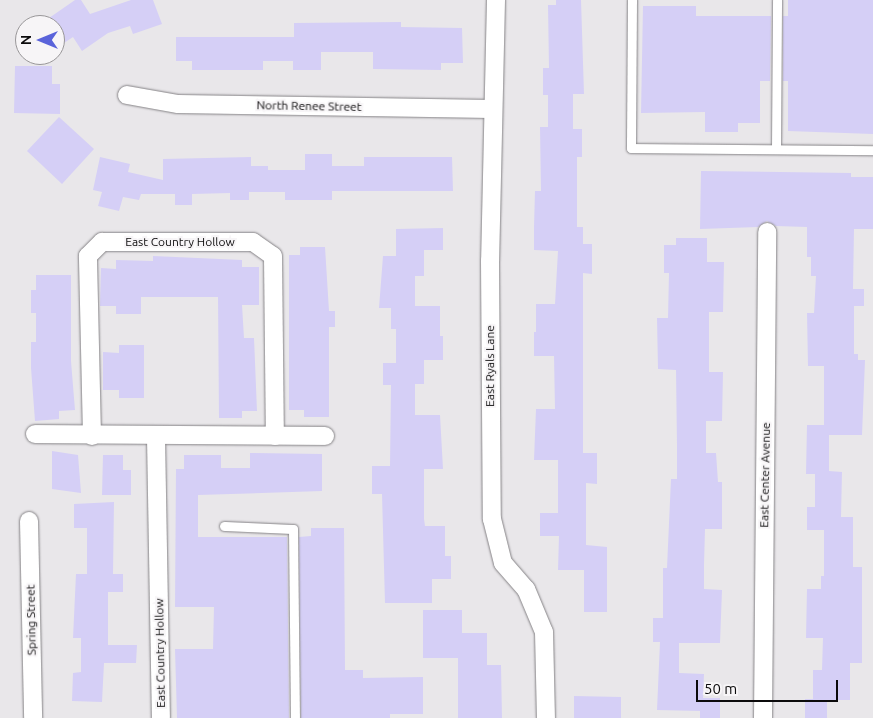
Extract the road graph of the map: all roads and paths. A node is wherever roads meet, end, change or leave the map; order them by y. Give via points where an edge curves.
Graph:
1 (496, 0) edge
2 (632, 0) edge
3 (777, 0) edge
4 (127, 95) dead end
5 (492, 109) junction
6 (776, 150) junction
7 (873, 150) edge
8 (767, 232) dead end
9 (35, 434) dead end
10 (92, 436) junction
11 (275, 436) junction
12 (325, 436) dead end
13 (156, 437) junction
14 (28, 521) dead end
15 (224, 526) dead end
16 (33, 718) edge
17 (161, 718) edge
18 (295, 718) edge
19 (546, 718) edge
20 (763, 718) edge

1 - 5 street, East Ryals Lane
2 - 6 lane via 630,148
3 - 6 lane
4 - 5 street, North Renee Street via 178,104
5 - 19 street, East Ryals Lane via 492,519 503,562 526,589 544,632
6 - 7 lane
8 - 20 street, East Center Avenue
9 - 10 street
10 - 11 street, East Country Hollow via 88,256 102,242 253,242 273,256
10 - 13 street
11 - 12 street
11 - 13 street
13 - 17 street, East Country Hollow
14 - 16 street, Spring Street
15 - 18 lane via 293,529

